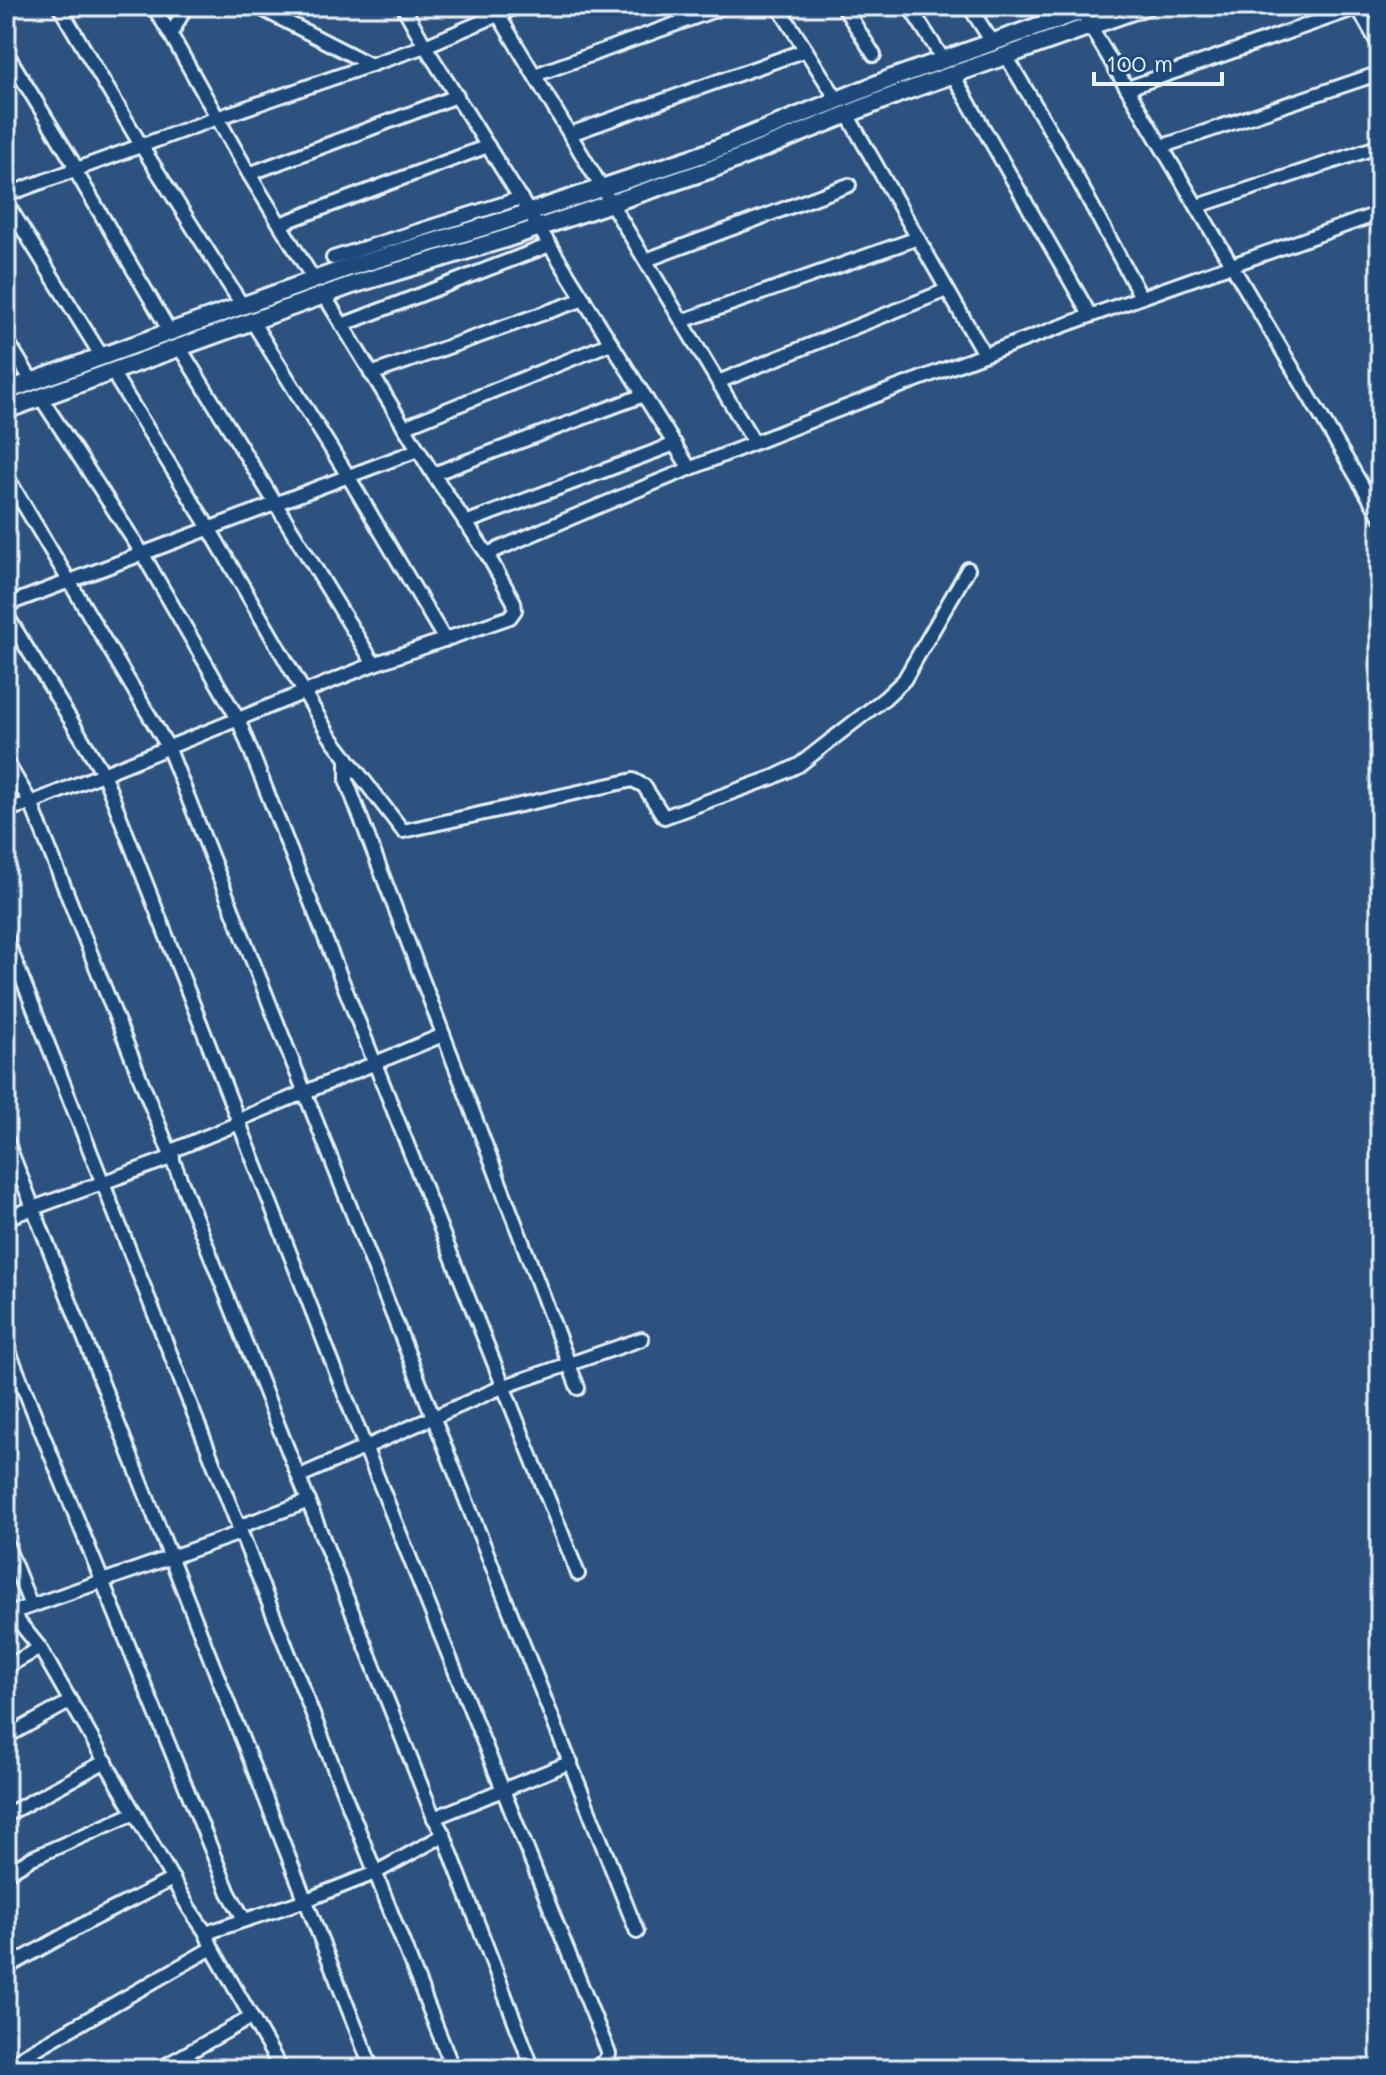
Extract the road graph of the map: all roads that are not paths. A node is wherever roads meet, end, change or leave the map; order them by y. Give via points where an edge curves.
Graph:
1 (59, 6) edge
2 (153, 6) edge
3 (186, 6) edge
4 (256, 6) edge
5 (403, 6) edge
6 (519, 6) edge
7 (726, 6) edge
8 (778, 6) edge
9 (843, 6) edge
10 (909, 6) edge
11 (969, 6) edge
12 (1147, 6) edge
13 (1359, 6) edge
14 (1085, 8) edge
15 (495, 10) edge
16 (1091, 27) junction
17 (171, 35) junction
18 (992, 42) junction
19 (425, 46) junction
20 (1380, 47) edge
21 (806, 50) junction
22 (6, 52) edge
23 (874, 55) dead end
24 (1006, 56) junction
25 (943, 59) junction
26 (371, 65) junction
27 (1380, 73) edge
28 (535, 75) junction
29 (953, 75) junction
30 (1128, 88) junction
31 (457, 96) junction
32 (838, 101) junction
33 (848, 116) junction
34 (217, 118) junction
35 (570, 134) junction
36 (488, 146) junction
37 (1163, 146) junction
38 (1380, 146) edge
39 (142, 147) junction
40 (76, 170) junction
41 (249, 174) junction
42 (849, 185) dead end
43 (603, 188) junction
44 (6, 195) edge
45 (6, 202) edge
46 (612, 204) junction
47 (525, 205) junction
48 (1198, 206) junction
49 (1380, 213) edge
50 (280, 224) junction
51 (539, 228) junction
52 (918, 238) junction
53 (550, 245) junction
54 (333, 258) dead end
55 (646, 260) junction
56 (1233, 264) junction
57 (314, 280) junction
58 (947, 290) junction
59 (324, 295) junction
60 (1141, 297) junction
61 (584, 299) junction
62 (242, 305) junction
63 (1090, 315) junction
64 (252, 321) junction
65 (682, 321) junction
66 (166, 325) dead end
67 (342, 325) junction
68 (6, 339) edge
69 (611, 343) junction
70 (99, 352) dead end
71 (183, 353) dead end
72 (984, 354) junction
73 (371, 374) junction
74 (30, 378) dead end
75 (117, 380) dead end
76 (718, 382) junction
77 (6, 391) edge
78 (644, 395) junction
79 (43, 401) dead end
80 (6, 410) edge
81 (404, 427) junction
82 (754, 442) junction
83 (675, 444) junction
84 (418, 450) junction
85 (690, 469) junction
86 (433, 474) junction
87 (6, 475) edge
88 (348, 476) junction
89 (277, 503) junction
90 (1380, 516) edge
91 (465, 523) junction
92 (209, 528) junction
93 (142, 553) junction
94 (487, 554) junction
95 (968, 569) dead end
96 (69, 580) junction
97 (6, 605) edge
98 (6, 614) edge
99 (445, 640) junction
100 (374, 664) junction
101 (306, 693) junction
102 (238, 719) junction
103 (168, 747) junction
104 (347, 758) junction
105 (6, 761) edge
106 (103, 773) junction
107 (31, 803) junction
108 (6, 810) edge
109 (6, 938) edge
110 (443, 1035) junction
111 (376, 1065) junction
112 (306, 1091) junction
113 (239, 1122) junction
114 (6, 1139) edge
115 (172, 1154) junction
116 (104, 1184) junction
117 (34, 1209) junction
118 (6, 1218) edge
119 (642, 1339) dead end
120 (6, 1344) edge
121 (569, 1363) junction
122 (502, 1387) junction
123 (578, 1388) dead end
124 (436, 1417) junction
125 (366, 1449) junction
126 (300, 1476) junction
127 (309, 1501) junction
128 (239, 1530) junction
129 (6, 1543) edge
130 (171, 1556) junction
131 (578, 1574) dead end
132 (100, 1580) junction
133 (31, 1606) junction
134 (9, 1609) edge
135 (40, 1648) junction
136 (6, 1667) edge
137 (71, 1701) junction
138 (6, 1737) edge
139 (106, 1761) junction
140 (571, 1762) junction
141 (503, 1790) junction
142 (135, 1813) junction
143 (6, 1815) edge
144 (434, 1818) junction
145 (444, 1835) junction
146 (375, 1873) junction
147 (6, 1874) edge
148 (173, 1879) junction
149 (306, 1900) junction
150 (244, 1919) junction
151 (637, 1932) dead end
152 (206, 1933) junction
153 (212, 1948) junction
154 (6, 1968) edge
155 (250, 2018) junction
156 (6, 2066) edge
157 (159, 2069) edge
158 (281, 2069) edge
159 (372, 2069) edge
160 (453, 2069) edge
161 (533, 2069) edge
162 (590, 2069) edge

1 - 39 street
2 - 17 street
3 - 17 street
4 - 26 street
5 - 19 street
6 - 15 street
7 - 28 street
8 - 21 street
9 - 23 street
10 - 25 street
11 - 18 street
12 - 16 main road
13 - 20 street
13 - 30 street
14 - 16 street
14 - 18 main road
15 - 19 street
15 - 28 street
16 - 24 main road
16 - 30 street
17 - 34 street
18 - 25 main road
19 - 26 street
19 - 31 street
21 - 32 street
21 - 35 street
22 - 40 street
24 - 29 main road
24 - 60 street
25 - 32 main road
26 - 34 street
27 - 37 street
28 - 35 street
29 - 33 main road
29 - 63 street
30 - 37 street
31 - 36 street
31 - 41 street
32 - 43 main road
33 - 46 main road
33 - 52 street
34 - 39 street
34 - 41 street
35 - 43 street
36 - 47 street
36 - 50 street
37 - 48 street
38 - 48 street
39 - 40 street
39 - 62 street
40 - 44 street
40 - 66 street
41 - 50 street
42 - 55 street
43 - 46 street
43 - 47 main road
45 - 70 street
46 - 51 main road
46 - 55 street
47 - 51 street
47 - 54 street
47 - 57 main road
48 - 56 street
49 - 56 street
50 - 57 street
51 - 53 street
51 - 59 main road
52 - 58 street
52 - 65 street
53 - 61 street
53 - 67 street
55 - 65 street
56 - 60 street
56 - 90 street
57 - 62 main road
58 - 72 street
58 - 76 street
59 - 64 main road
59 - 67 street
60 - 63 street
61 - 69 street
61 - 73 street
62 - 77 main road
63 - 72 street
64 - 80 main road
64 - 88 street
65 - 76 street
67 - 73 street
68 - 74 street
69 - 78 street
69 - 81 street
71 - 89 street
72 - 82 street
73 - 81 street
75 - 92 street
76 - 82 street
78 - 83 street
78 - 86 street
79 - 93 street
81 - 84 street
82 - 85 street
83 - 85 street
83 - 91 street
84 - 86 street
84 - 88 street
85 - 94 street
86 - 91 street
87 - 96 street
88 - 89 street
88 - 99 street
89 - 92 street
89 - 100 street
91 - 94 street
92 - 93 street
92 - 101 street
93 - 96 street
93 - 102 street
94 - 99 street via 515,610 510,617
95 - 104 street via 904,680 885,698 799,765 664,817 644,786 633,780 403,831
96 - 97 street
96 - 103 street
98 - 106 street
99 - 100 street
100 - 101 street
101 - 102 street
101 - 104 street
102 - 103 street
102 - 111 street
103 - 106 street
103 - 112 street
104 - 110 street via 347,782
105 - 107 street
106 - 107 street
106 - 113 street
107 - 108 street
107 - 115 street
109 - 116 street
110 - 111 street
110 - 121 street
111 - 112 street
111 - 122 street
112 - 113 street
112 - 124 street
113 - 115 street
113 - 125 street
114 - 117 street
115 - 116 street
115 - 126 street
116 - 117 street
116 - 128 street
117 - 118 street
117 - 130 street
119 - 121 street
120 - 132 street
121 - 122 street
121 - 123 street
122 - 124 street
122 - 131 street
124 - 125 street
124 - 140 street
125 - 126 street
125 - 141 street
126 - 127 street
127 - 128 street
127 - 144 street
128 - 130 street
128 - 146 street
129 - 133 street
130 - 132 street
130 - 149 street
132 - 133 street
132 - 150 street
133 - 134 street
134 - 135 street
135 - 136 street
135 - 137 street
137 - 138 street
137 - 139 street
139 - 142 street
139 - 143 street
140 - 141 street
140 - 151 street
141 - 144 street
141 - 162 street via 609,2054
142 - 147 street
142 - 148 street
144 - 145 street
145 - 146 street
145 - 161 street
146 - 149 street
146 - 160 street
148 - 152 street
148 - 154 street
149 - 150 street
149 - 159 street
150 - 152 street
152 - 153 street
153 - 155 street
153 - 156 street
155 - 157 street
155 - 158 street

